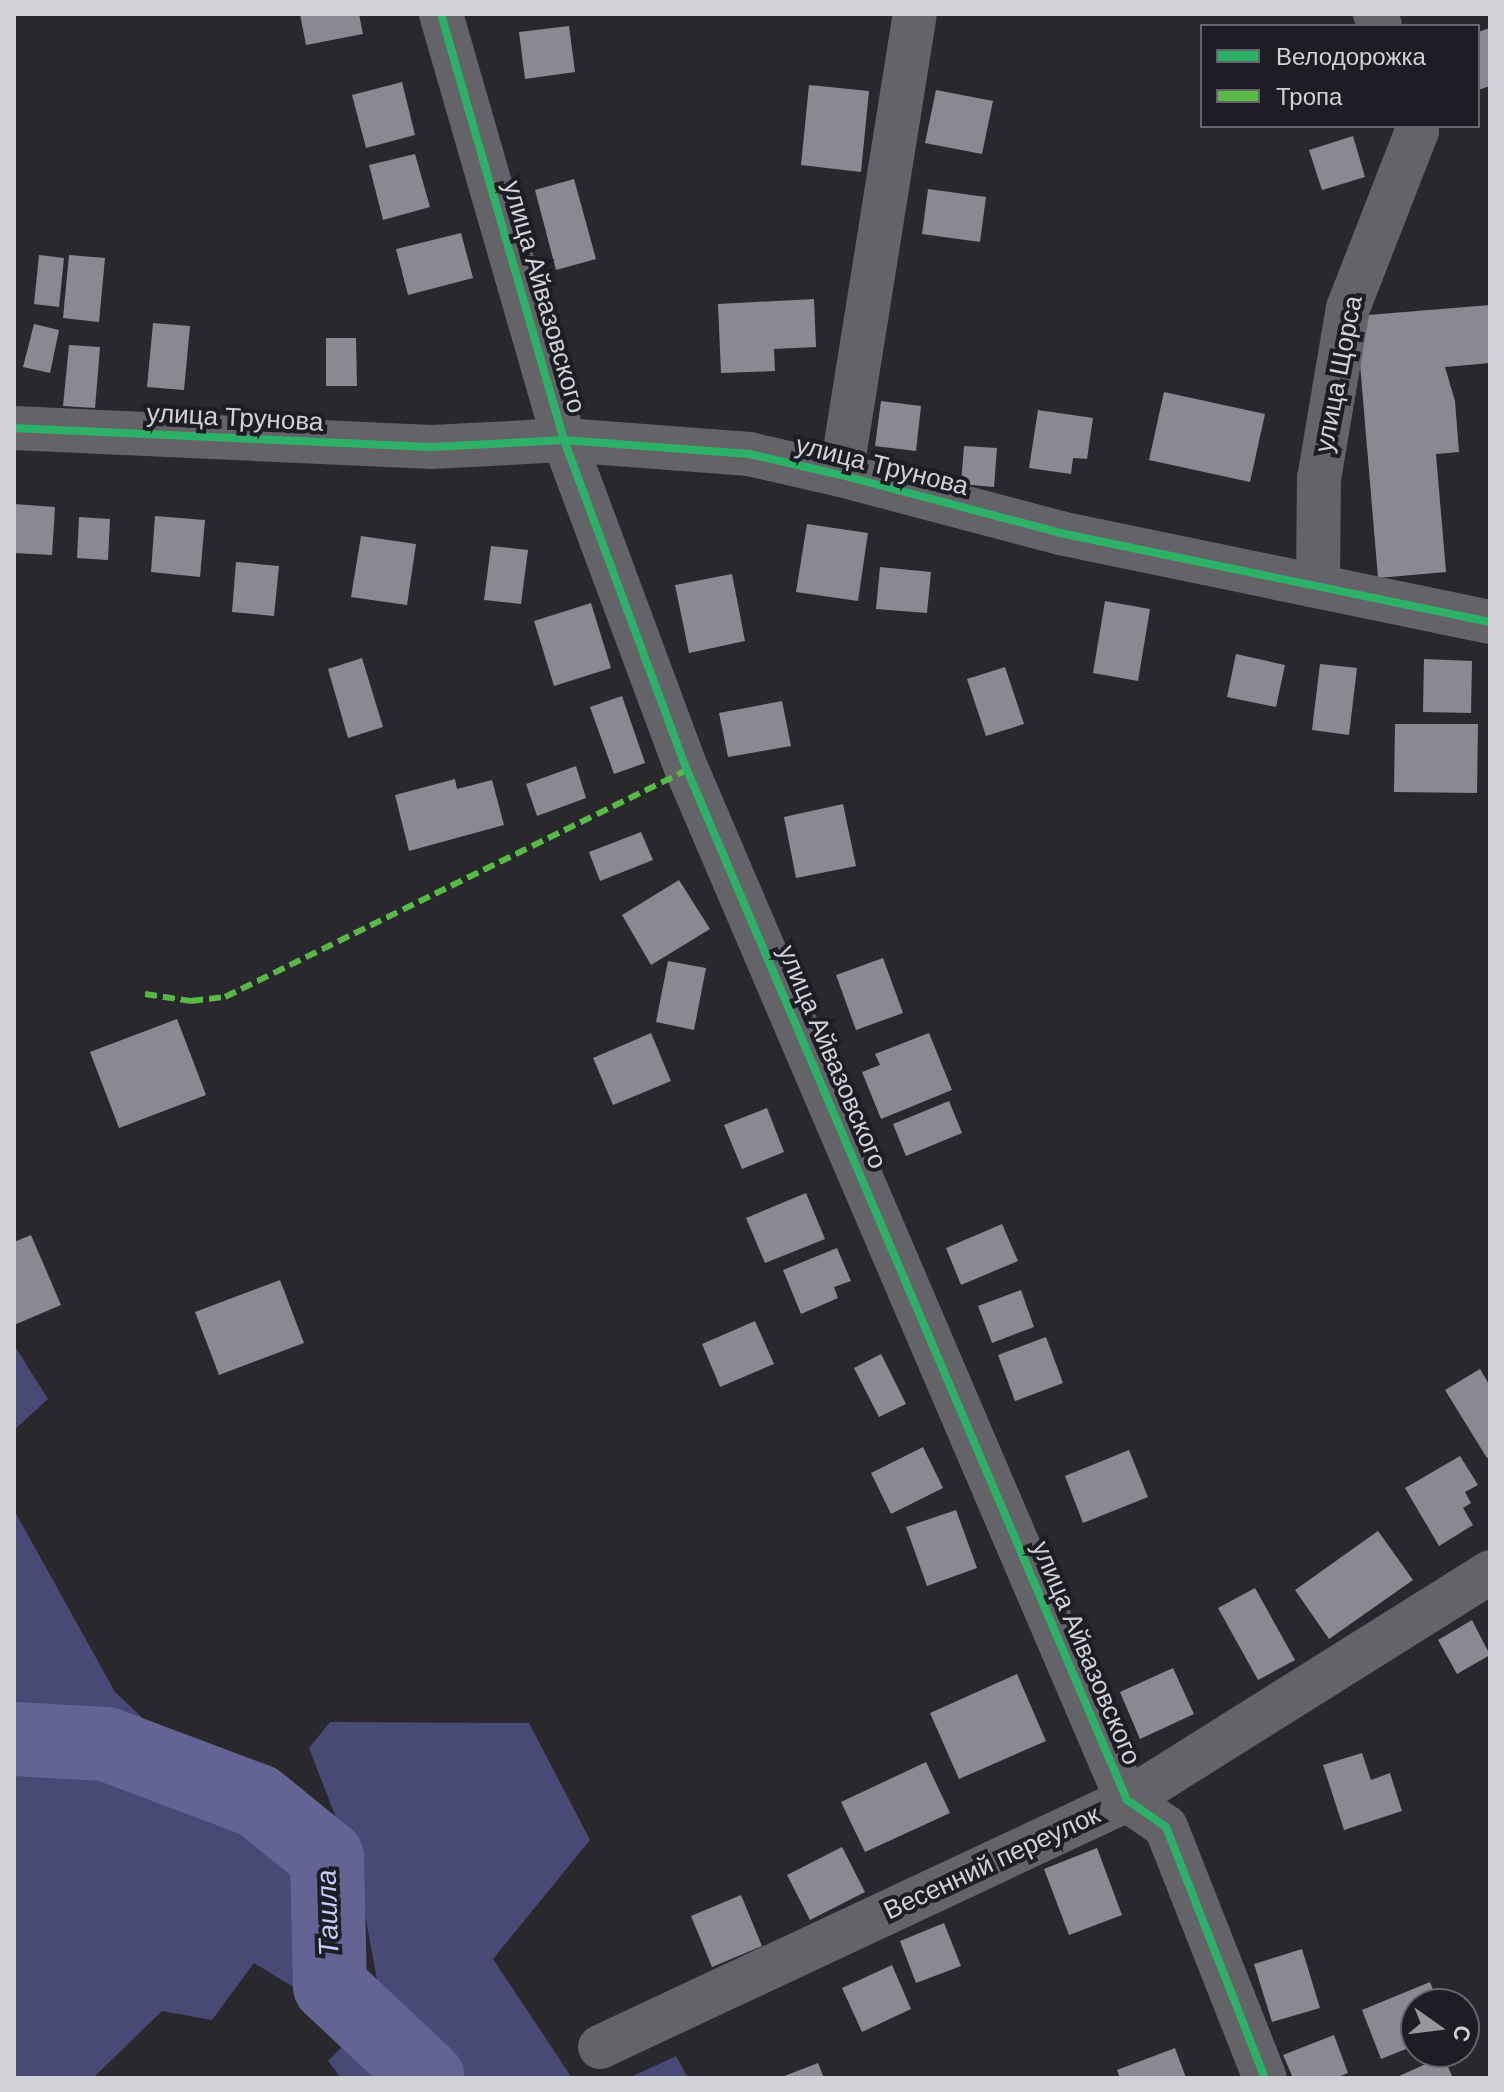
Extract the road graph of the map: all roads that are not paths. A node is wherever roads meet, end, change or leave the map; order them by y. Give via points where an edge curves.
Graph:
1 (441, 14) edge
2 (915, 14) edge
3 (1416, 128) edge
4 (14, 428) edge
5 (564, 440) junction
6 (841, 475) junction
7 (1318, 585) junction
8 (1490, 622) edge
9 (1490, 1572) edge
10 (1127, 1800) junction
11 (600, 2047) dead end
12 (1265, 2078) edge

1 - 5 street, улица Айвазовского
2 - 6 street
3 - 7 street, улица Щорса via 1348,308 1319,479
4 - 5 street, улица Трунова via 432,447
5 - 6 street, улица Трунова via 749,454
5 - 10 street, улица Айвазовского via 687,770
6 - 7 street, улица Трунова via 1060,533
7 - 8 street, улица Трунова
9 - 10 street, Весенний переулок
10 - 11 street, Весенний переулок
10 - 12 street, улица Айвазовского via 1166,1827

